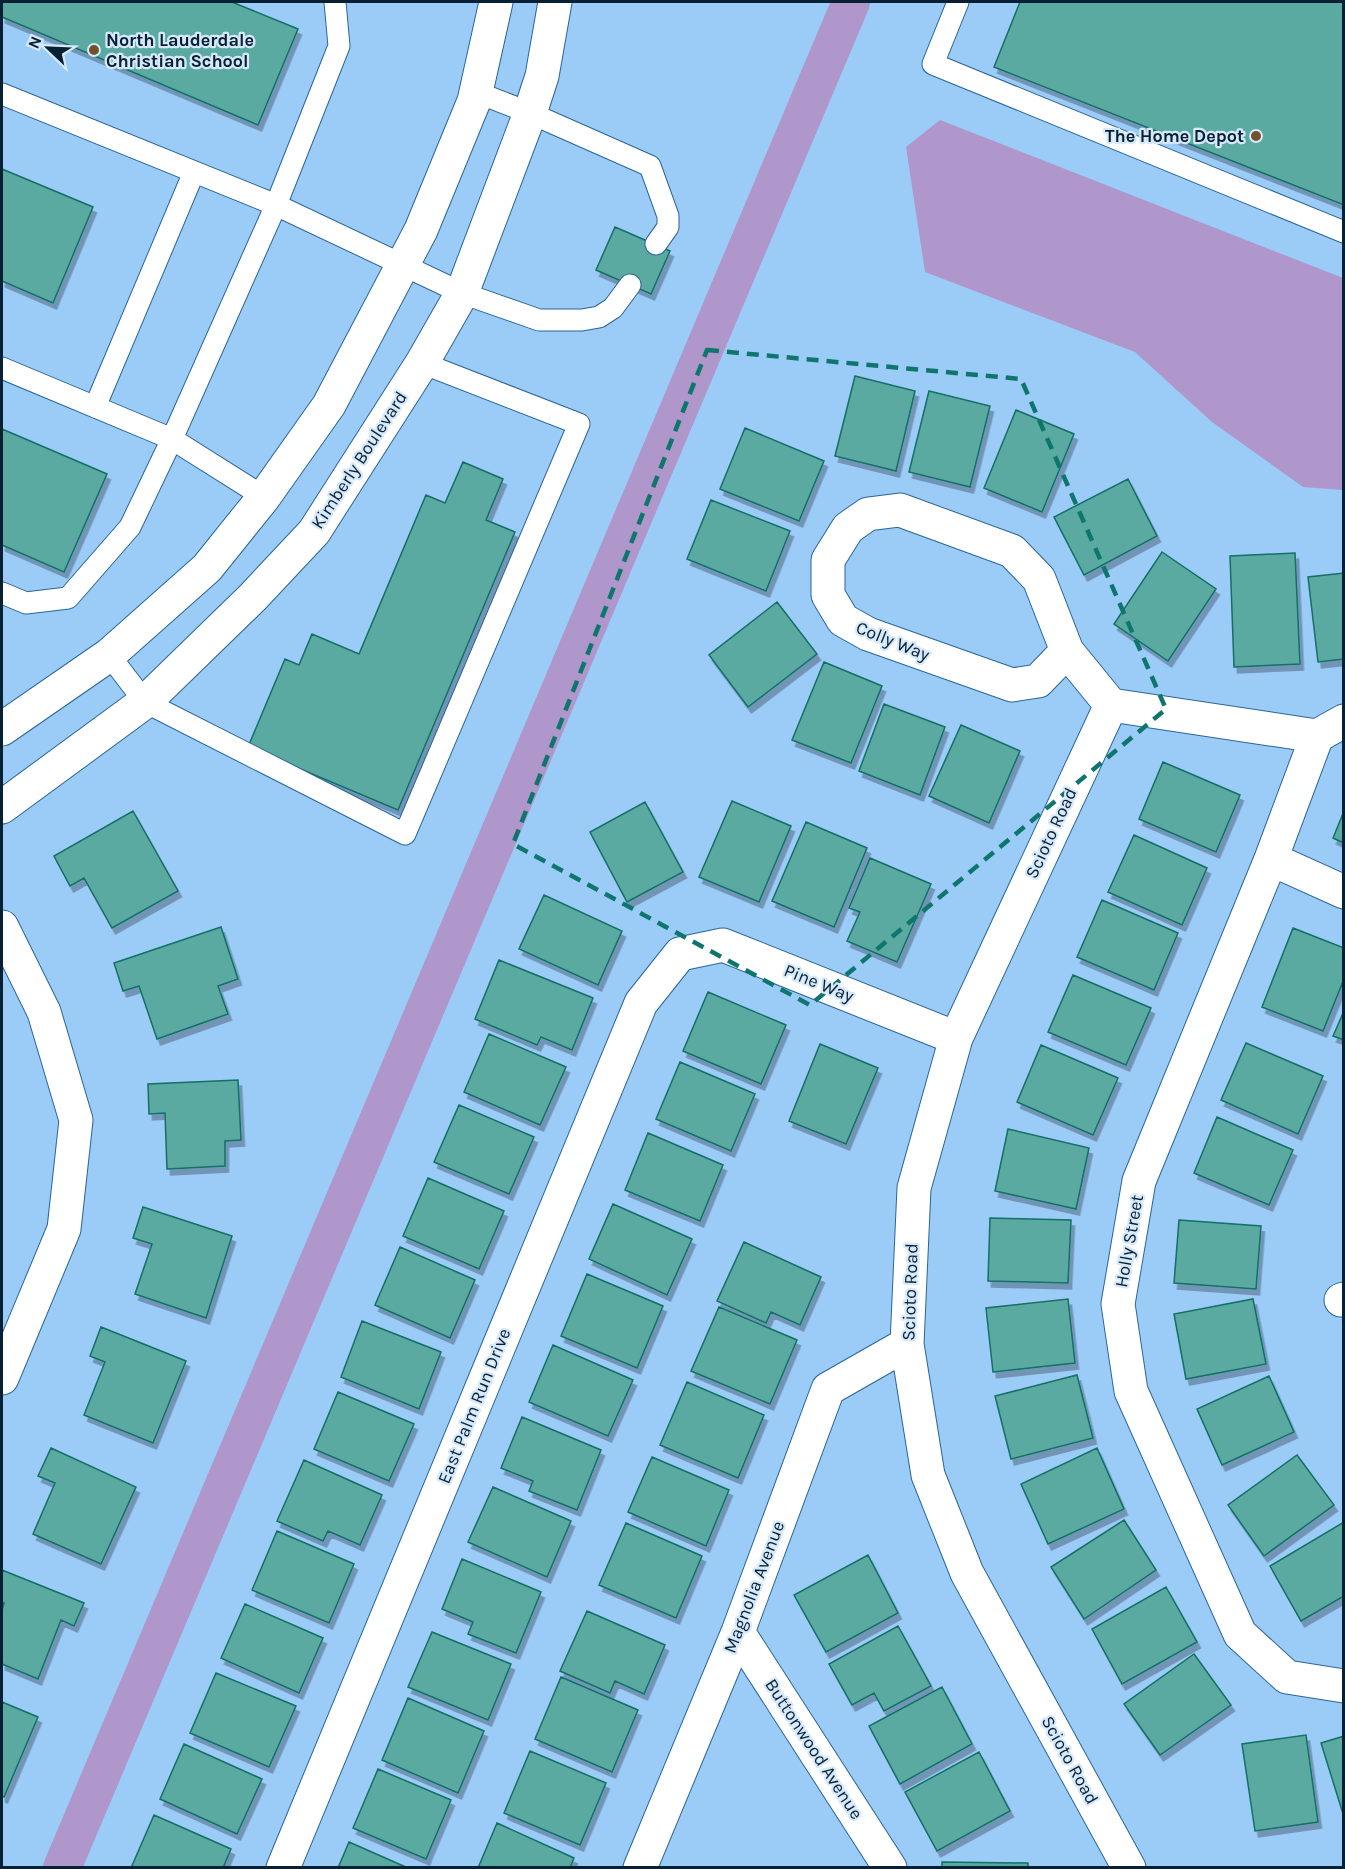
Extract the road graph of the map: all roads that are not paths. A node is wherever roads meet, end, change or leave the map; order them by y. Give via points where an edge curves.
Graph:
1 (335, 2) edge
2 (496, 2) edge
3 (555, 2) edge
4 (958, 2) edge
5 (476, 92) junction
6 (2, 94) edge
7 (530, 113) junction
8 (194, 172) junction
9 (276, 205) junction
10 (1344, 232) edge
11 (656, 244) dead end
12 (401, 264) junction
13 (630, 285) dead end
14 (462, 293) junction
15 (422, 363) junction
16 (2, 368) edge
17 (95, 407) junction
18 (172, 439) junction
19 (264, 497) junction
20 (2, 593) edge
21 (1068, 651) junction
22 (109, 655) junction
23 (145, 702) junction
24 (1111, 705) junction
25 (6, 721) edge
26 (1330, 728) edge
27 (2, 807) edge
28 (1270, 859) junction
29 (1344, 892) edge
30 (2, 927) edge
31 (680, 954) joint
32 (956, 1038) junction
33 (907, 1344) junction
34 (2, 1378) edge
35 (738, 1632) junction
36 (1344, 1686) edge
37 (283, 1868) edge
38 (640, 1868) edge
39 (890, 1868) edge
40 (1129, 1868) edge

1 - 9 lane via 339,46
2 - 5 street
3 - 7 street, Kimberly Boulevard via 542,76
4 - 10 lane via 933,64
5 - 7 lane
5 - 12 street via 421,230
6 - 8 lane
7 - 11 lane via 650,166 668,216 668,227
7 - 14 street, Kimberly Boulevard
8 - 9 lane
8 - 17 lane
9 - 12 lane
9 - 18 lane
12 - 14 lane
12 - 19 street via 329,405
13 - 14 lane via 613,308 599,317 582,320 539,320
14 - 15 street, Kimberly Boulevard
15 - 23 street, Kimberly Boulevard via 314,532
15 - 23 lane via 579,424 405,834
16 - 17 lane
17 - 18 lane
18 - 19 lane
18 - 20 lane via 130,527 68,598 26,603
19 - 22 street via 207,568
21 - 21 street, Colly Way via 1039,579 1012,551 900,510 868,514 848,528 828,560 828,595 843,620 868,634 1012,686 1038,681
21 - 24 street, Colly Way
22 - 23 lane
22 - 25 street
23 - 27 street, Kimberly Boulevard
24 - 26 street
24 - 32 street, Scioto Road
26 - 28 street, Holly Street
28 - 29 street
28 - 36 street, Holly Street via 1139,1181 1118,1304 1131,1391 1240,1634 1287,1677
30 - 34 street via 44,1012 76,1120 64,1229
31 - 32 street, Pine Way via 723,945
31 - 37 street, East Palm Run Drive via 641,1003
32 - 33 street, Scioto Road via 914,1188
33 - 35 street, Magnolia Avenue via 828,1389
33 - 40 street, Scioto Road via 928,1474 967,1573
35 - 38 street, Magnolia Avenue
35 - 39 street, Buttonwood Avenue

